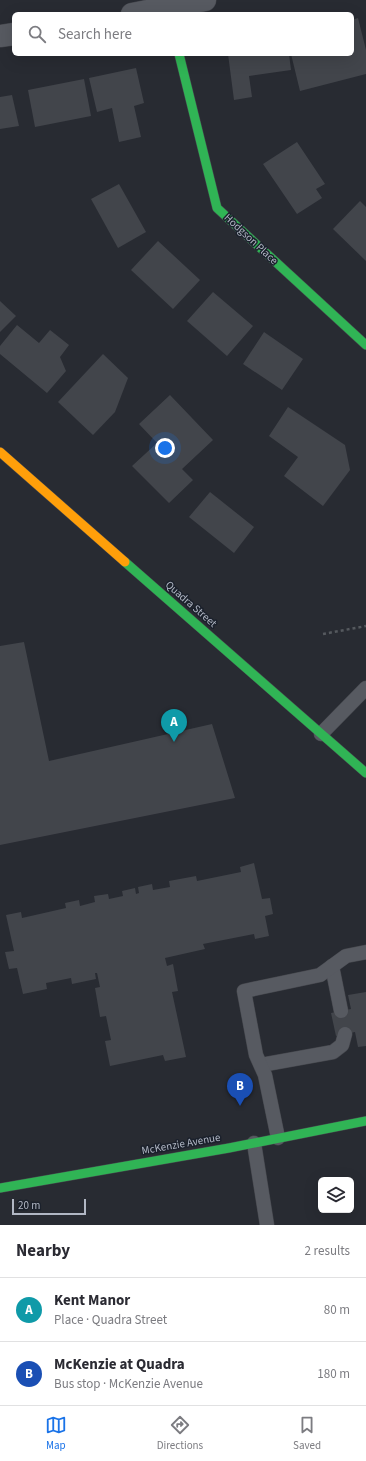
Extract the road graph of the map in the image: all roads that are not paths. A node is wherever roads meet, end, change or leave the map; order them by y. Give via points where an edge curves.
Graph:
1 (205, 0) edge
2 (167, 7) edge
3 (142, 12) edge
4 (12, 34) edge
5 (0, 36) edge
6 (179, 56) edge
7 (366, 345) edge
8 (0, 452) edge
9 (366, 688) edge
10 (321, 734) junction
11 (366, 773) edge
12 (366, 952) edge
13 (332, 966) junction
14 (341, 1012) dead end
15 (345, 1034) dead end
16 (261, 1065) junction
17 (366, 1121) edge
18 (278, 1138) junction
19 (254, 1143) junction
20 (0, 1188) edge
21 (267, 1225) edge

1 - 2 street
2 - 3 street
4 - 5 street
6 - 7 main road, Hodgson Place via 217,208
8 - 10 main road, Quadra Street
9 - 10 lane
10 - 11 main road, Quadra Street
12 - 13 lane via 346,956
13 - 14 lane
13 - 16 lane via 320,975 244,991 256,1055
15 - 16 lane via 342,1045 332,1052
16 - 18 lane
17 - 18 main road, McKenzie Avenue
18 - 19 main road, McKenzie Avenue
19 - 20 main road, McKenzie Avenue
19 - 21 lane

